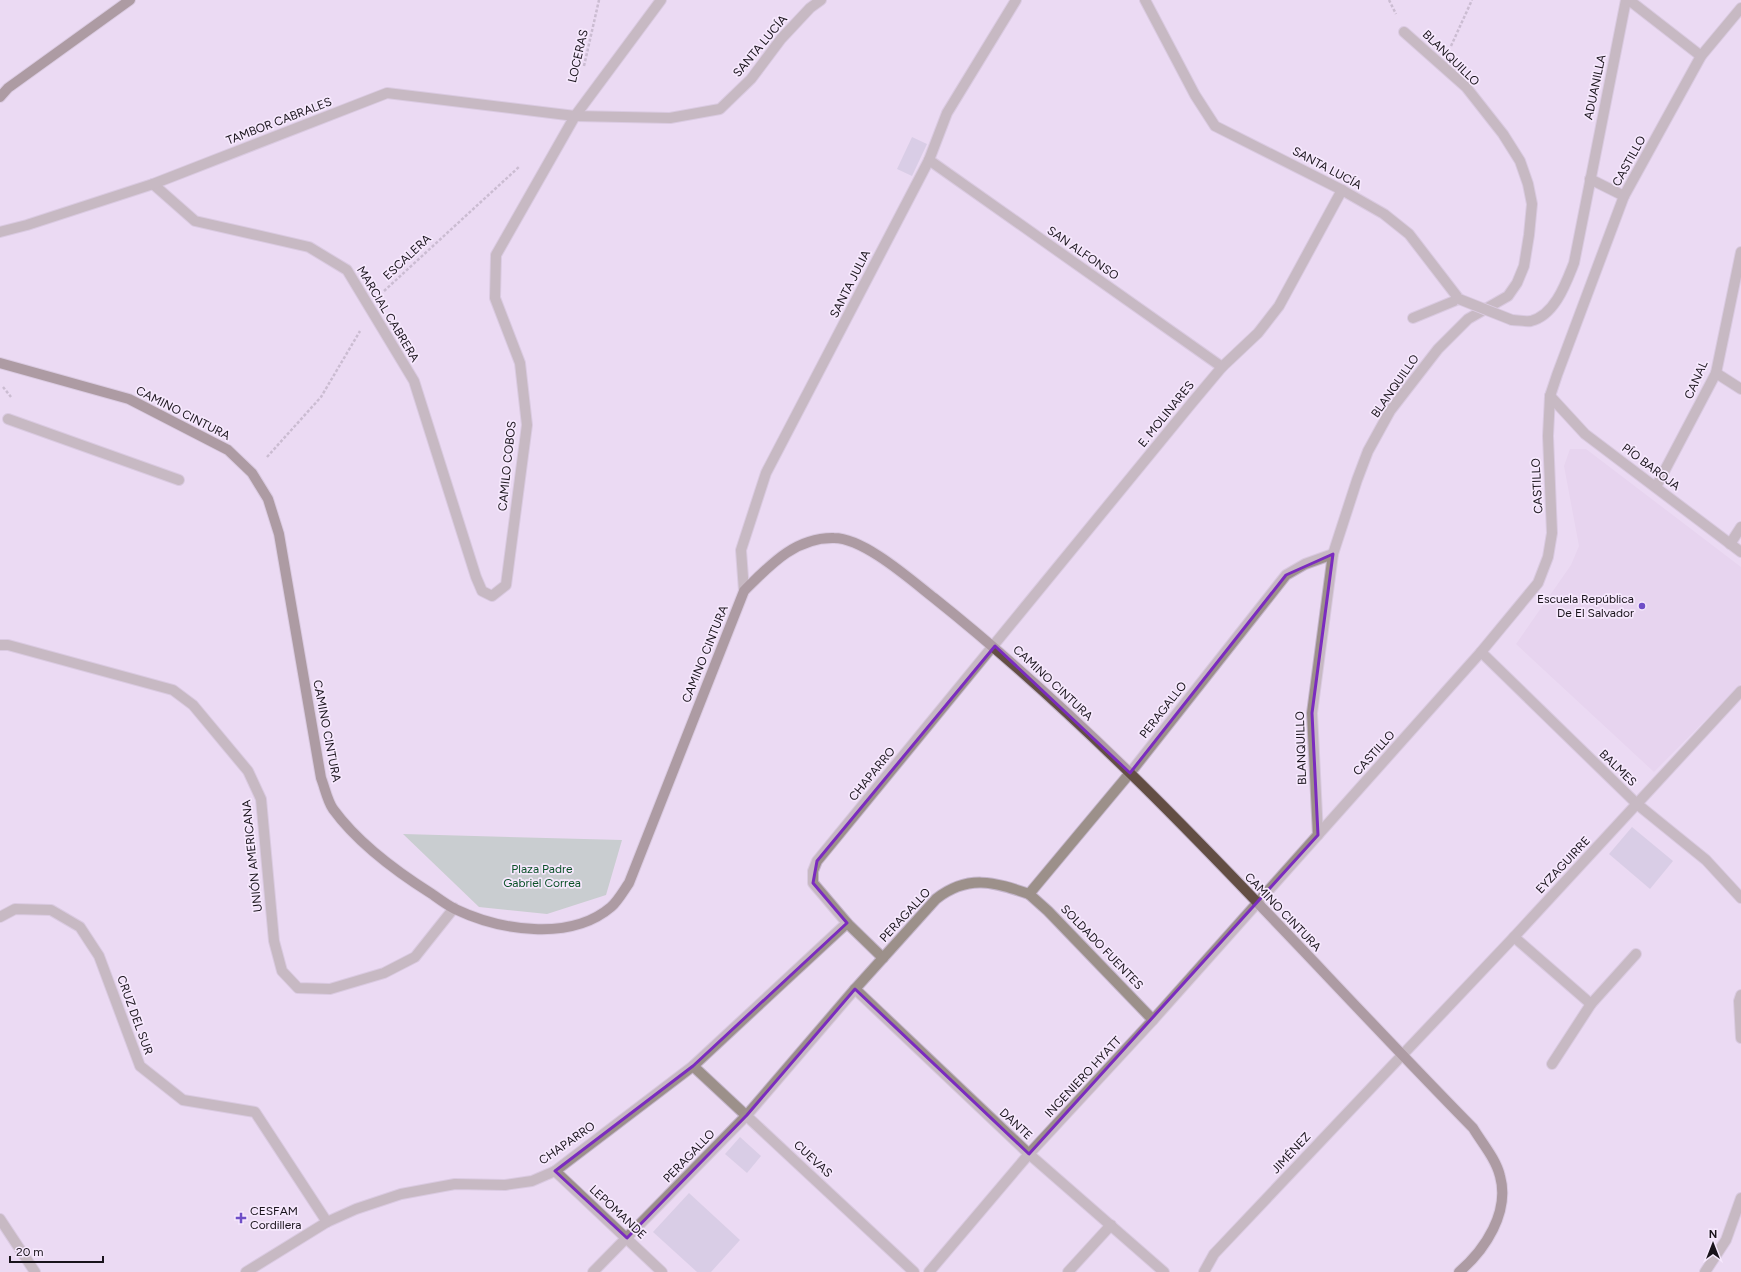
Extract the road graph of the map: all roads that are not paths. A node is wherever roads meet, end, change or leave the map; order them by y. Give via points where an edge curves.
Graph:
1 (130, 0) edge
2 (661, 0) edge
3 (821, 0) edge
4 (1016, 0) edge
5 (1145, 0) edge
6 (1628, 0) edge
7 (1741, 8) edge
8 (1404, 32) dead end
9 (1701, 56) junction
10 (0, 97) edge
11 (575, 116) junction
12 (929, 160) junction
13 (1590, 179) junction
14 (153, 184) junction
15 (1342, 190) junction
16 (1624, 196) junction
17 (0, 232) edge
18 (1741, 252) edge
19 (1459, 299) junction
20 (1413, 318) dead end
21 (0, 363) edge
22 (1222, 367) junction
23 (1716, 372) junction
24 (1741, 389) edge
25 (1550, 396) junction
26 (8, 419) dead end
27 (179, 480) dead end
28 (1656, 487) junction
29 (1741, 527) edge
30 (1730, 544) junction
31 (1741, 552) edge
32 (1333, 554) junction
33 (476, 577) joint
34 (744, 591) junction
35 (0, 645) edge
36 (995, 646) junction
37 (1481, 652) junction
38 (1741, 691) edge
39 (1130, 773) junction
40 (1637, 804) junction
41 (1318, 835) junction
42 (1030, 894) junction
43 (1741, 898) edge
44 (1258, 903) junction
45 (454, 908) junction
46 (0, 918) edge
47 (847, 923) junction
48 (1514, 937) junction
49 (1636, 954) dead end
50 (883, 958) junction
51 (855, 989) junction
52 (1741, 996) edge
53 (1591, 1004) junction
54 (1154, 1020) junction
55 (1741, 1038) edge
56 (1401, 1055) junction
57 (1552, 1064) dead end
58 (693, 1066) junction
59 (747, 1115) junction
60 (1030, 1154) junction
61 (555, 1171) junction
62 (1741, 1198) edge
63 (0, 1218) edge
64 (327, 1222) junction
65 (1111, 1225) junction
66 (627, 1238) junction
67 (35, 1272) edge
68 (246, 1272) edge
69 (593, 1272) edge
70 (662, 1272) edge
71 (914, 1272) edge
72 (929, 1272) edge
73 (1068, 1272) edge
74 (1164, 1272) edge
75 (1204, 1272) edge
76 (1459, 1272) edge
77 (1705, 1272) edge

1 - 10 main road via 8,88
2 - 11 street
3 - 11 street, SANTA LUCÍA via 781,39 751,79 720,109 670,118
4 - 12 street, SANTA JULIA via 947,113
5 - 15 street, SANTA LUCÍA via 1194,95 1216,126
6 - 9 street
6 - 13 street, ADUANILLA
7 - 9 street, CASTILLO
8 - 32 street, BLANQUILLO via 1466,88 1503,134 1520,161 1532,204 1528,250 1517,283 1508,296 1468,319 1438,349 1390,411 1368,451
9 - 16 street, CASTILLO
11 - 14 street, TAMBOR CABRALES via 387,93
11 - 33 street, CAMILO COBOS via 496,255 495,298 520,363 527,425 506,584 492,596 482,591
12 - 22 street, SAN ALFONSO
12 - 34 street, SANTA JULIA via 766,473 741,550
13 - 16 street
13 - 19 street, ADUANILLA, bridge via 1574,263 1560,295 1548,310 1531,321 1512,320
14 - 17 street, TAMBOR CABRALES
14 - 33 street, MARCIAL CABRERA via 195,221 309,247 347,270 414,381
15 - 19 street, SANTA LUCÍA via 1384,214 1409,234
15 - 22 street, E. MOLINARES via 1279,306 1258,333
16 - 25 street, CASTILLO
18 - 23 street, CANAL
19 - 20 street
21 - 45 main road, CAMINO CINTURA via 129,400 228,450 252,473 268,499 279,534 321,778 332,807 348,828 403,875
22 - 36 street, E. MOLINARES
23 - 24 street
23 - 28 street, CANAL
25 - 28 street, PÍO BAROJA via 1585,434
25 - 37 street, CASTILLO via 1548,436 1552,533 1548,557 1538,584
26 - 27 street
28 - 30 street, PÍO BAROJA
29 - 30 street
30 - 31 street, PÍO BAROJA
32 - 39 street, PERAGALLO via 1305,564 1286,575
32 - 41 street, BLANQUILLO via 1312,713
34 - 36 main road, CAMINO CINTURA via 774,561 805,542 836,537 860,545 895,567
34 - 45 main road, CAMINO CINTURA via 629,883 612,907 584,922 554,930 521,928 479,918
35 - 45 street, UNIÓN AMERICANA via 8,645 173,690 193,705 248,771 261,799 274,941 282,971 298,988 330,989 384,973 415,957
36 - 39 main road, CAMINO CINTURA
36 - 47 street, CHAPARRO via 817,861 813,871 813,883
37 - 40 street, BALMES
37 - 41 street, CASTILLO
38 - 40 street, EYZAGUIRRE
39 - 42 street, PERAGALLO
39 - 44 main road, CAMINO CINTURA
40 - 43 street, BALMES via 1706,860
40 - 48 street, EYZAGUIRRE
41 - 44 street, CASTILLO
42 - 50 street, PERAGALLO via 1001,884 978,882 949,889 936,899
42 - 54 street, SOLDADO FUENTES
44 - 54 street, INGENIERO HYATT
44 - 56 main road, CAMINO CINTURA
46 - 64 street, CRUZ DEL SUR via 14,909 51,910 80,927 99,956 140,1066 184,1100 255,1112
47 - 50 street, CHAPARRO
47 - 58 street, CHAPARRO
48 - 53 street
48 - 56 street, EYZAGUIRRE
49 - 53 street
50 - 51 street, PERAGALLO
51 - 59 street, PERAGALLO
51 - 60 street, DANTE
52 - 55 street
53 - 57 street
54 - 60 street, INGENIERO HYATT
56 - 75 street, JIMÉNEZ via 1214,1254
56 - 76 main road, CAMINO CINTURA via 1473,1128 1500,1176 1502,1196 1498,1220 1483,1246
58 - 59 street, CUEVAS
58 - 61 street, CHAPARRO
59 - 66 street, PERAGALLO
59 - 71 street, CUEVAS
60 - 65 street, DANTE
60 - 72 street, INGENIERO HYATT
61 - 64 street, CHAPARRO via 532,1181 505,1185 455,1184 401,1194
61 - 66 street, LEPOMANDE
62 - 77 street via 1726,1240
63 - 67 street
64 - 68 street, CHAPARRO
65 - 73 street
65 - 74 street, DANTE
66 - 69 street, PERAGALLO
66 - 70 street, LEPOMANDE

